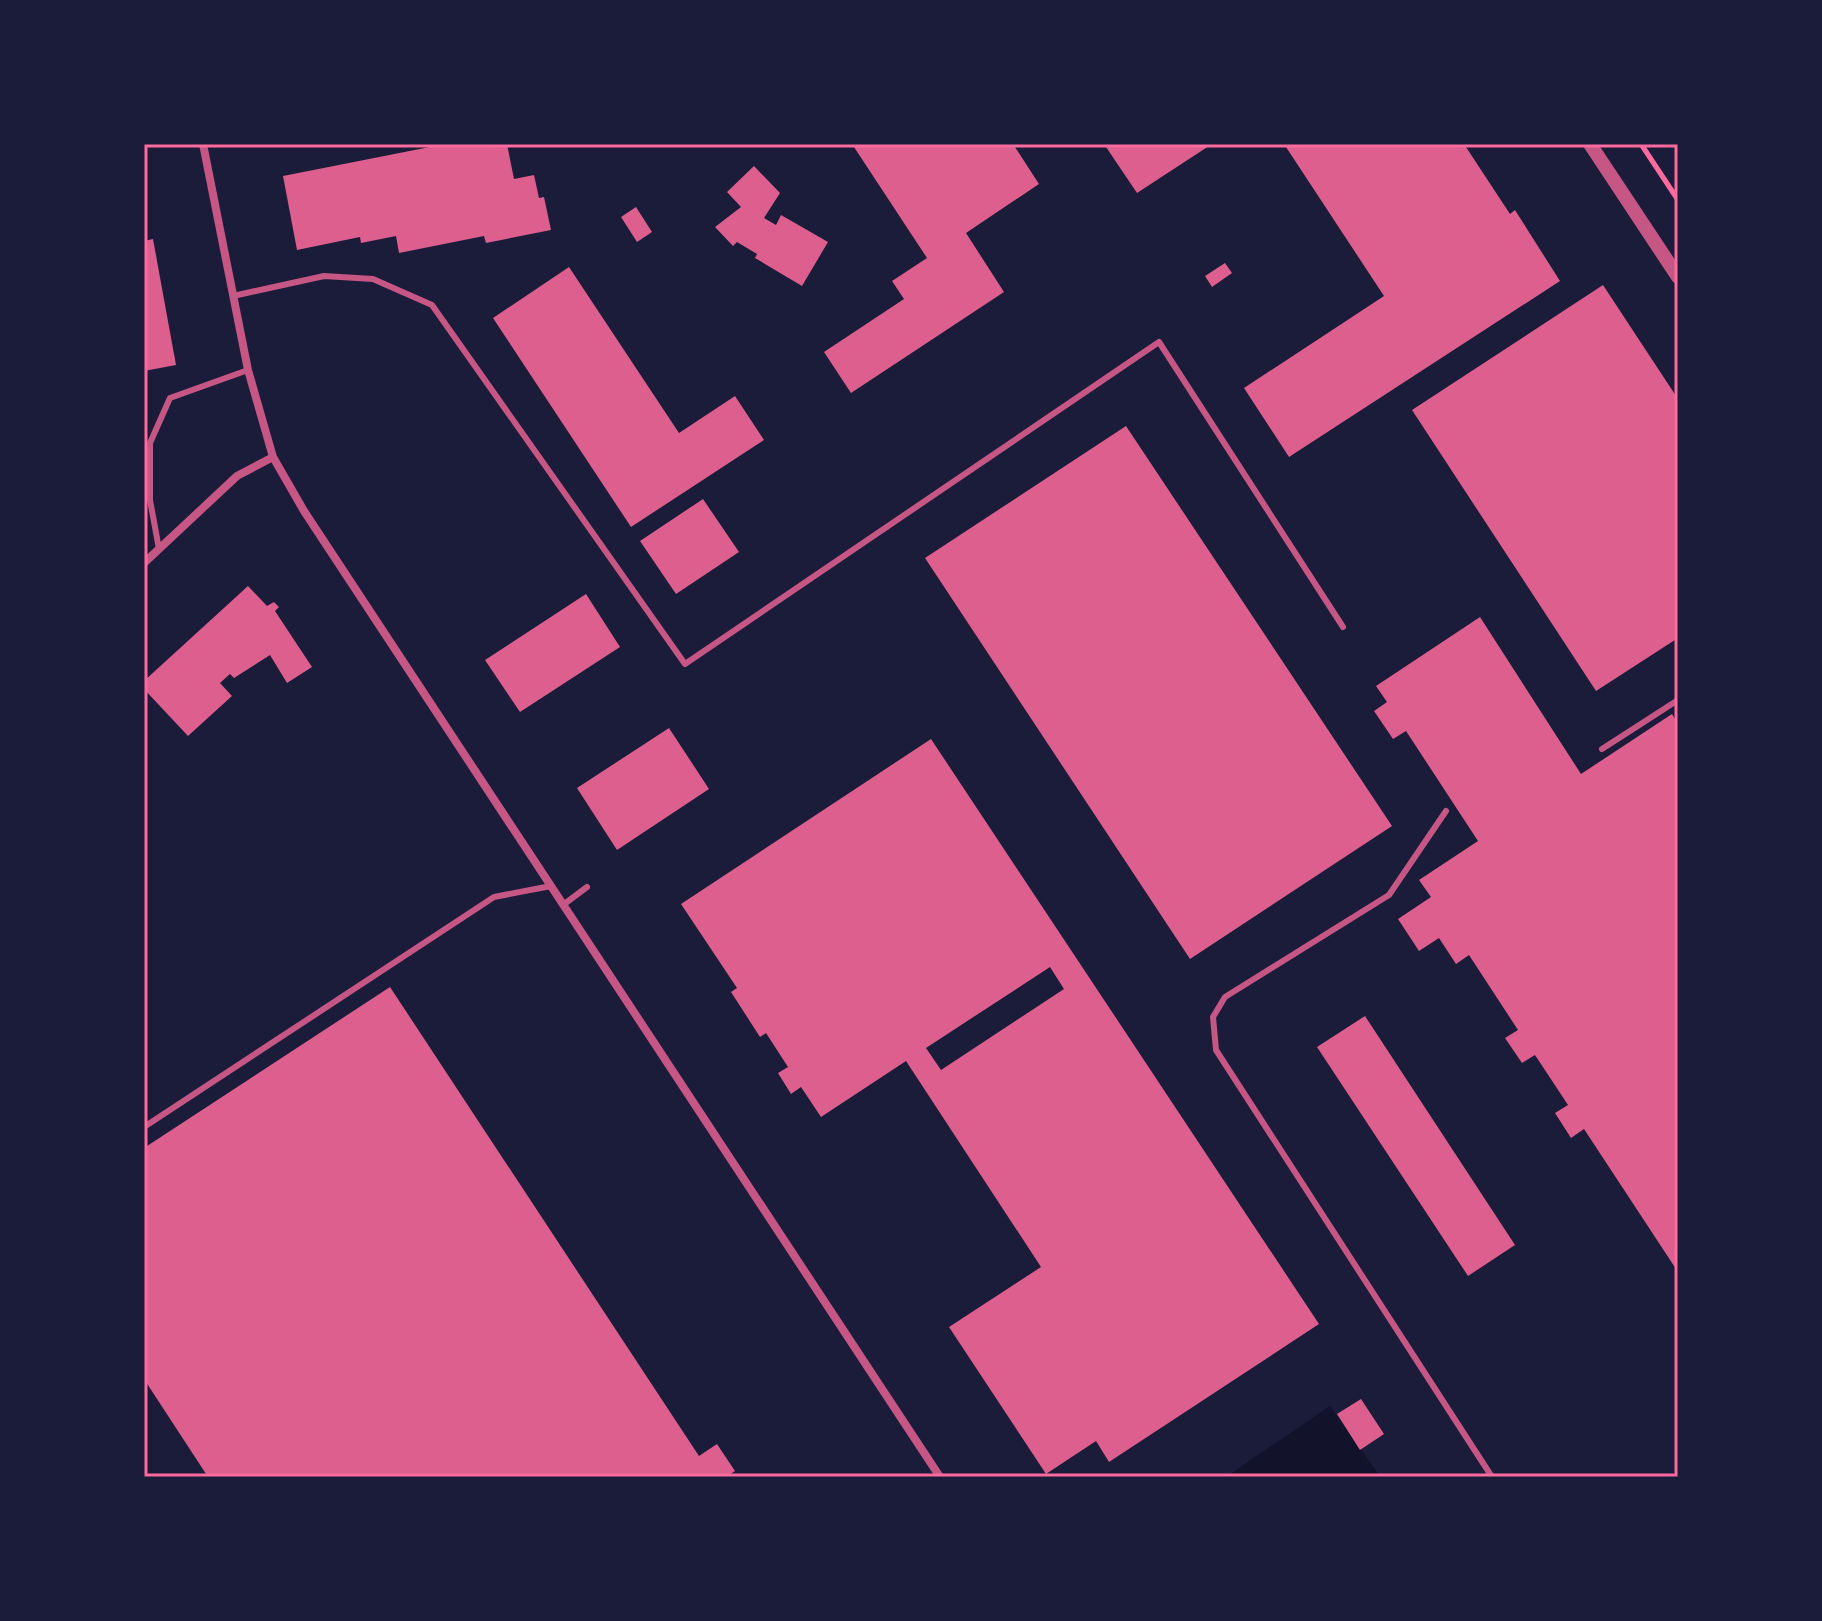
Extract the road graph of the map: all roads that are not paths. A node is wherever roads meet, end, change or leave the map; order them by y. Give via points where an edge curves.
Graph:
1 (203, 144) edge
2 (1590, 144) edge
3 (1678, 277) edge
4 (233, 296) junction
5 (248, 370) junction
6 (273, 457) junction
7 (159, 549) junction
8 (144, 563) edge
9 (1343, 627) dead end
10 (1678, 700) edge
11 (1602, 749) dead end
12 (1446, 811) dead end
13 (551, 886) junction
14 (587, 887) dead end
15 (563, 905) junction
16 (144, 1127) edge
17 (940, 1477) edge
18 (1492, 1477) edge

1 - 4 street
2 - 3 street
4 - 5 street
4 - 9 lane via 324,276 373,279 432,305 685,664 1159,342
5 - 6 street
5 - 7 lane via 170,398 150,443 150,500
6 - 7 street via 237,476
6 - 13 street
7 - 8 street
10 - 11 lane
12 - 18 lane via 1389,895 1225,997 1213,1017 1216,1050
13 - 15 street
13 - 16 lane via 494,897
14 - 15 lane
15 - 17 street

